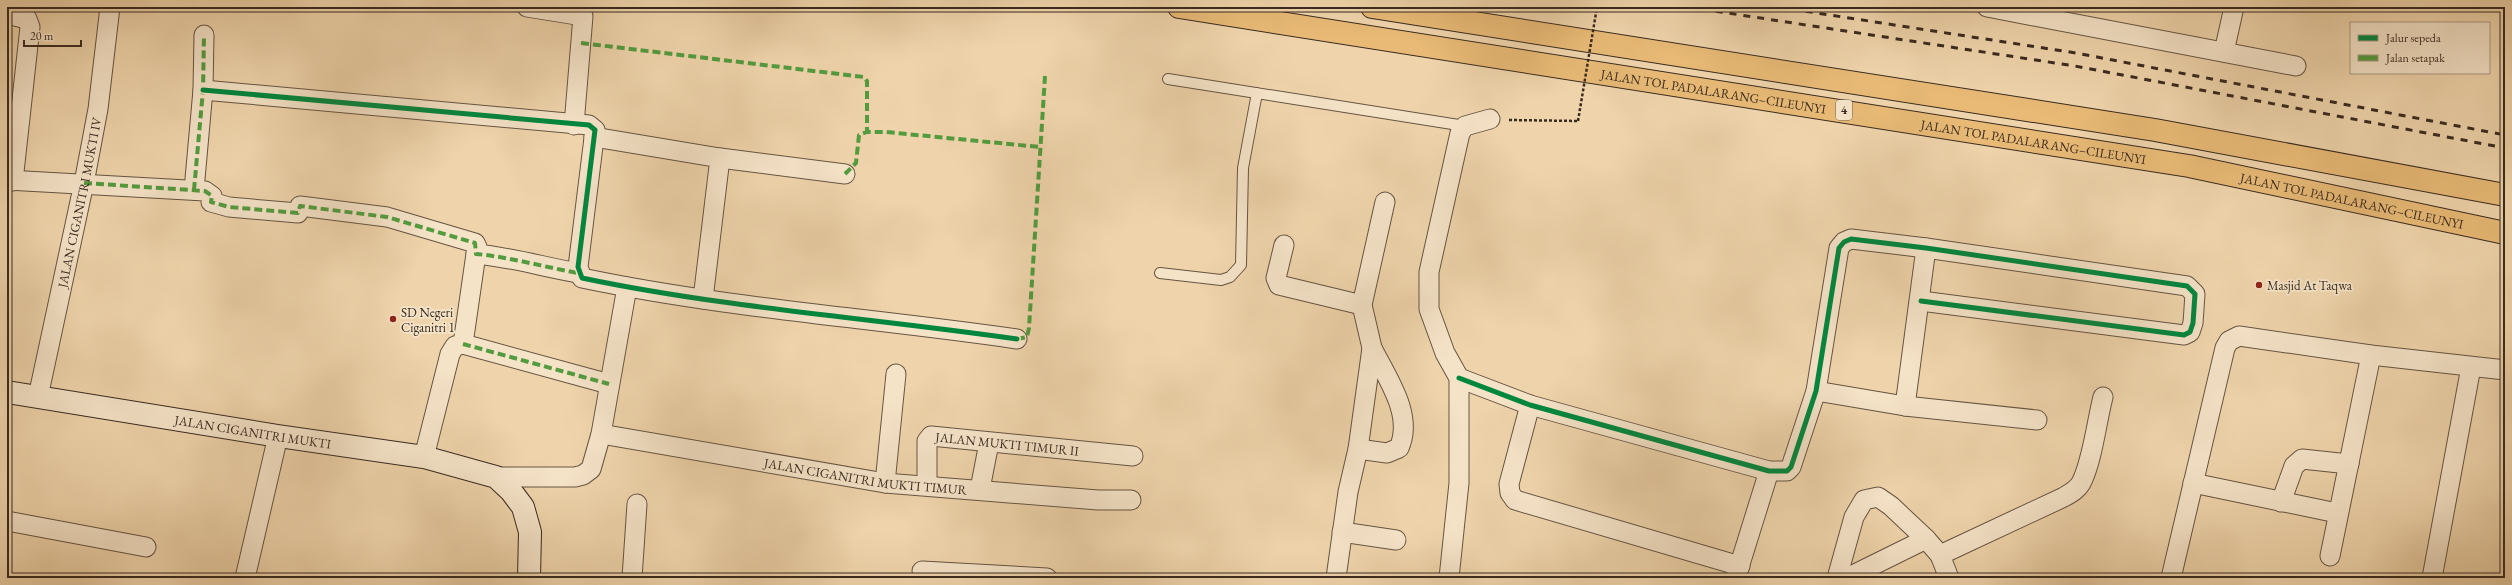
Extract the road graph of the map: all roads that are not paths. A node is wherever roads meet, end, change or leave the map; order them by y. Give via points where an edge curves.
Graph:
1 (110, 7) edge
2 (526, 7) edge
3 (1179, 7) edge
4 (1372, 7) edge
5 (1987, 7) edge
6 (2234, 7) edge
7 (7, 14) edge
8 (204, 35) dead end
9 (2224, 52) junction
10 (2296, 66) dead end
11 (1168, 79) dead end
12 (203, 90) junction
13 (1257, 93) junction
14 (15, 104) edge
15 (1499, 119) road end
16 (574, 124) junction
17 (1465, 126) junction
18 (594, 137) junction
19 (720, 158) junction
20 (845, 174) dead end
21 (10, 180) edge
22 (84, 183) junction
23 (194, 190) junction
24 (2505, 195) edge
25 (1385, 202) dead end
26 (2505, 233) edge
27 (1284, 245) dead end
28 (1926, 248) junction
29 (476, 254) junction
30 (578, 273) junction
31 (1160, 273) dead end
32 (627, 287) junction
33 (703, 299) junction
34 (1921, 301) junction
35 (1362, 304) junction
36 (1017, 339) dead end
37 (463, 344) junction
38 (1372, 348) junction
39 (2371, 355) junction
40 (2471, 367) junction
41 (2505, 370) edge
42 (896, 374) dead end
43 (1459, 378) junction
44 (609, 384) junction
45 (1816, 391) junction
46 (7, 392) edge
47 (38, 397) junction
48 (2103, 397) dead end
49 (1530, 405) junction
50 (1905, 406) junction
51 (2037, 420) dead end
52 (601, 434) junction
53 (278, 436) junction
54 (989, 443) junction
55 (1358, 448) junction
56 (1133, 456) dead end
57 (424, 457) junction
58 (2349, 464) junction
59 (1770, 471) junction
60 (496, 477) junction
61 (886, 483) junction
62 (2193, 483) junction
63 (927, 486) junction
64 (980, 489) junction
65 (1131, 500) dead end
66 (2281, 502) junction
67 (637, 504) dead end
68 (2337, 513) junction
69 (7, 521) edge
70 (1342, 532) junction
71 (1926, 539) junction
72 (1396, 540) dead end
73 (146, 546) dead end
74 (1940, 555) junction
75 (2330, 556) dead end
76 (922, 571) dead end
77 (1738, 572) edge
78 (962, 576) edge
79 (245, 578) edge
80 (529, 578) edge
81 (632, 578) edge
82 (1047, 578) edge
83 (1336, 578) edge
84 (1449, 578) edge
85 (1837, 578) edge
86 (1847, 578) edge
87 (1949, 578) edge
88 (2171, 578) edge
89 (2432, 578) edge

1 - 22 street, JALAN CIGANITRI MUKTI IV via 98,109
2 - 16 street via 583,16
3 - 26 highway, JALAN TOL PADALARANG–CILEUNYI / 4 via 2189,166
4 - 24 highway, 4 via 2147,129
5 - 9 street
6 - 9 street
7 - 14 street via 27,19 30,27
8 - 12 street
9 - 10 street
11 - 13 lane
12 - 16 street
12 - 23 street
13 - 17 lane
13 - 31 lane via 1243,168 1240,265 1230,277 1221,280
14 - 21 street
15 - 17 street
16 - 18 street via 594,126
17 - 43 street via 1457,146 1429,272 1428,309 1445,353
18 - 19 street
18 - 30 street
19 - 20 street
19 - 33 street
21 - 22 street
22 - 23 street
22 - 47 street, JALAN CIGANITRI MUKTI IV
23 - 29 street via 205,191 212,196 211,202 229,207 298,213 300,206 387,217 475,243
25 - 35 street
27 - 35 street via 1276,278 1279,285
28 - 34 street
28 - 34 street via 2187,286 2196,294 2193,323 2190,332 2184,335
28 - 45 street via 1851,239 1839,248
29 - 30 street via 500,256
29 - 37 street
30 - 32 street via 582,278
32 - 33 street
32 - 44 street
33 - 36 street
34 - 50 street
35 - 38 street
37 - 44 street
37 - 57 street via 455,346 450,354
38 - 55 street
38 - 55 street via 1405,422 1404,437 1399,448 1387,453
39 - 40 street
39 - 58 street
39 - 62 street via 2239,336 2229,340
40 - 41 street
40 - 89 street
42 - 61 street
43 - 49 street
43 - 84 street via 1459,483
44 - 52 street
45 - 50 street
45 - 59 street via 1791,467 1787,471
46 - 47 street, JALAN CIGANITRI MUKTI
47 - 53 street, JALAN CIGANITRI MUKTI
48 - 74 street via 2086,471 2081,484 2074,491
49 - 59 street
49 - 77 street via 1509,484 1510,493 1516,500
50 - 51 street
52 - 60 street via 590,469 583,475
52 - 61 street, JALAN CIGANITRI MUKTI TIMUR
53 - 57 street, JALAN CIGANITRI MUKTI
53 - 79 street
54 - 56 street, JALAN MUKTI TIMUR II
54 - 63 street, JALAN MUKTI TIMUR II via 930,436 927,441
54 - 64 street
55 - 70 street
57 - 60 street, JALAN CIGANITRI MUKTI
58 - 66 street via 2302,459 2294,466
58 - 68 street
59 - 77 street
60 - 80 street via 523,507 530,532
61 - 63 street, JALAN CIGANITRI MUKTI TIMUR
62 - 66 street
62 - 88 street
63 - 64 street, JALAN CIGANITRI MUKTI TIMUR
64 - 65 street, JALAN CIGANITRI MUKTI TIMUR via 1055,497
66 - 68 street
67 - 81 street
68 - 75 street
69 - 73 street
70 - 72 street
70 - 83 street
71 - 74 street
71 - 85 street via 1878,497 1864,500 1854,517
71 - 86 street
74 - 87 street
76 - 78 street
78 - 82 street

